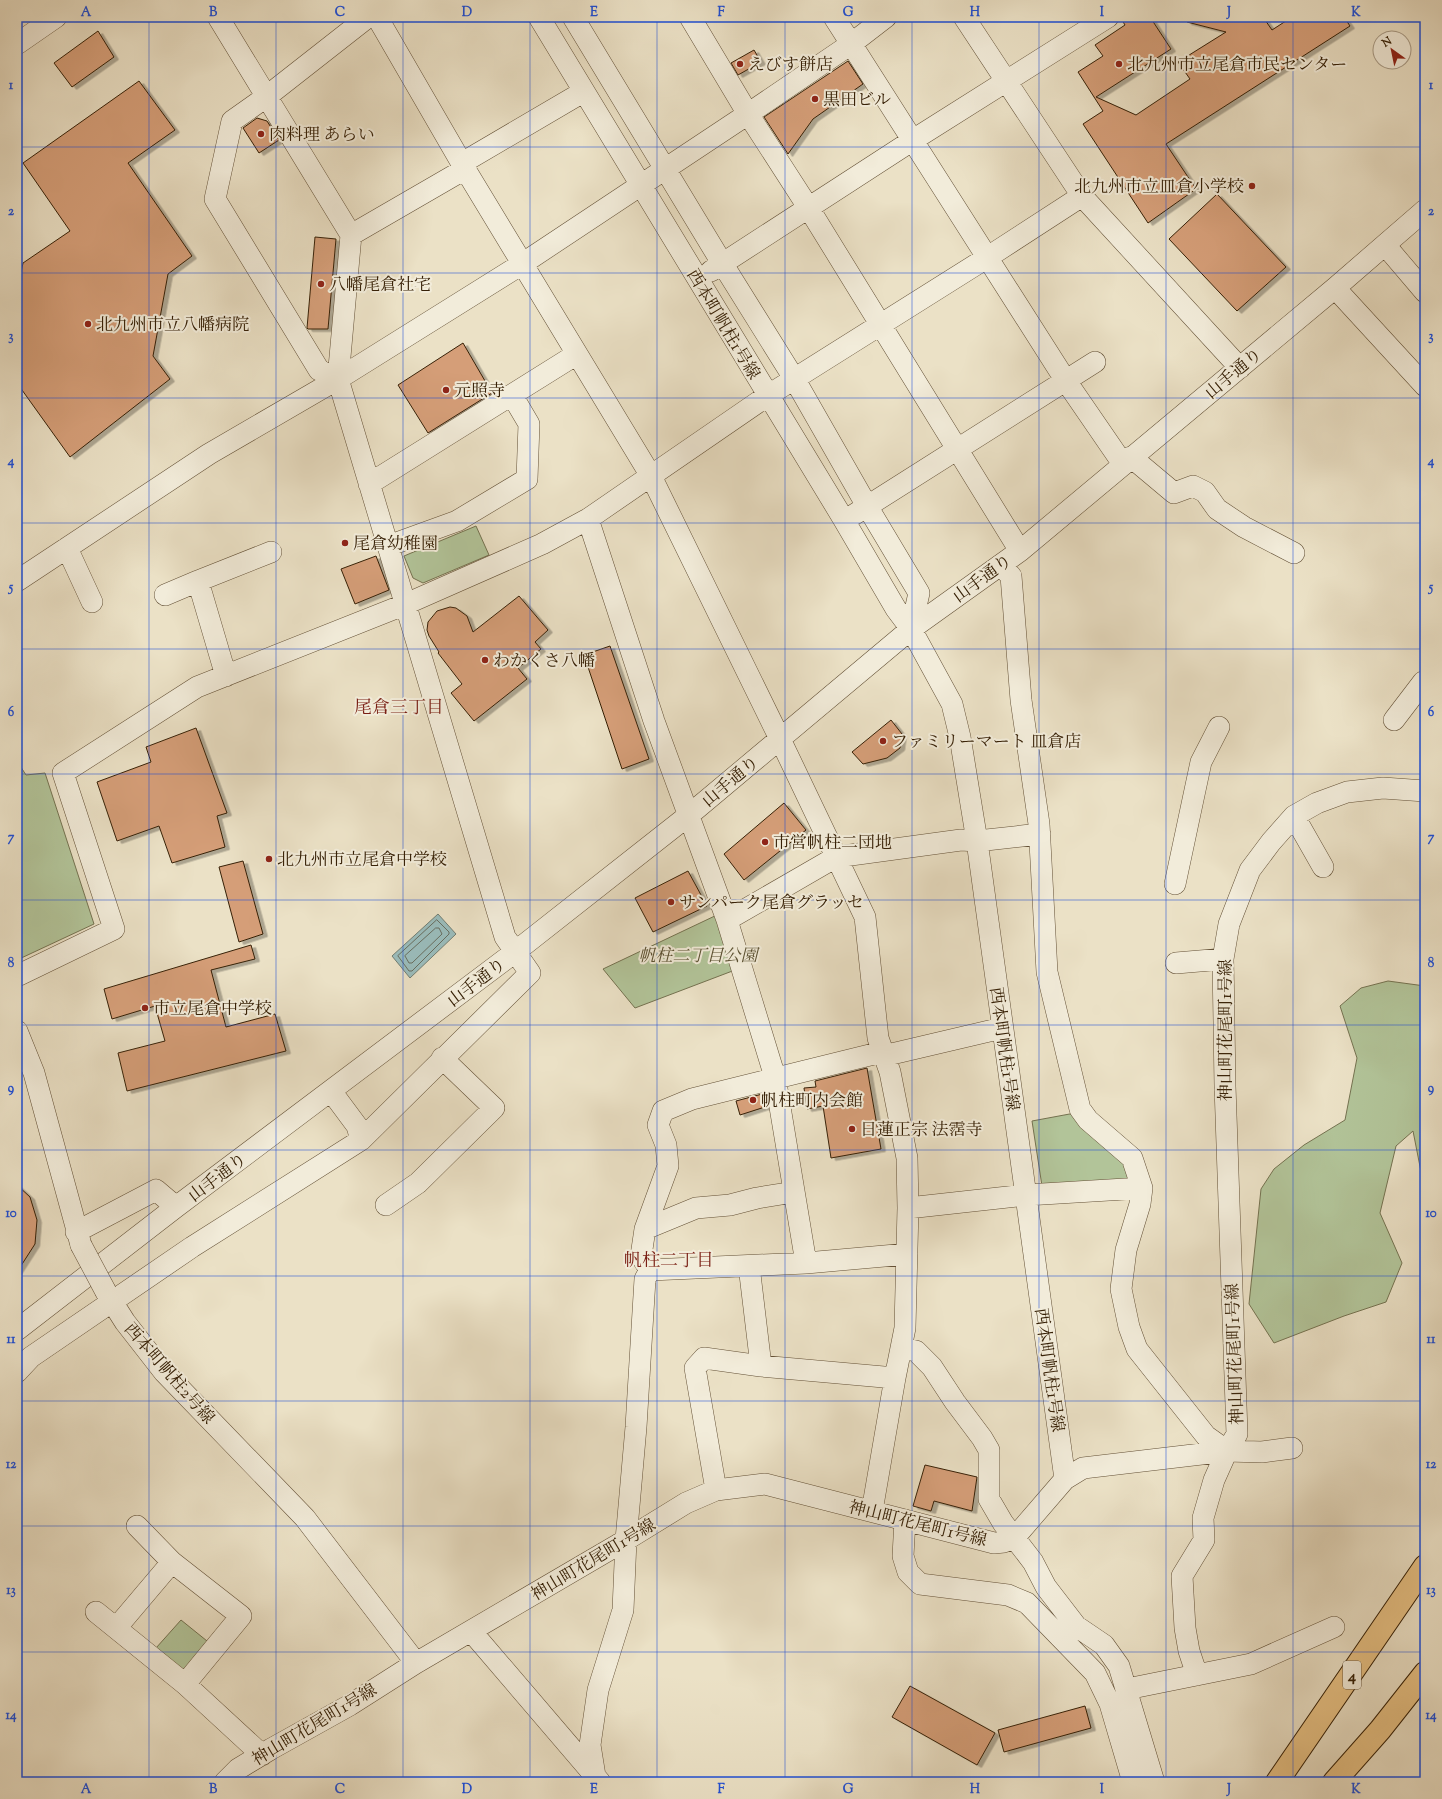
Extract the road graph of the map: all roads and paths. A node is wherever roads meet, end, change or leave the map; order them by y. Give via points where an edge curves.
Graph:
1 (56, 17) edge
2 (218, 17) edge
3 (368, 17) edge
4 (377, 17) edge
5 (539, 17) edge
6 (573, 17) edge
7 (690, 17) edge
8 (834, 17) edge
9 (886, 17) edge
10 (964, 17) edge
11 (1108, 17) edge
12 (17, 44) edge
13 (851, 44) junction
14 (592, 48) junction
15 (567, 65) junction
16 (1006, 81) junction
17 (583, 92) junction
18 (266, 98) junction
19 (748, 114) junction
20 (913, 140) junction
21 (463, 166) junction
22 (665, 168) junction
23 (641, 185) junction
24 (1082, 196) junction
25 (808, 207) junction
26 (1425, 210) edge
27 (350, 235) junction
28 (1385, 245) junction
29 (988, 257) junction
30 (722, 263) junction
31 (522, 264) junction
32 (697, 281) junction
33 (1335, 288) junction
34 (1425, 292) edge
35 (880, 325) junction
36 (577, 354) junction
37 (1095, 362) dead end
38 (1240, 368) junction
39 (338, 379) junction
40 (795, 380) junction
41 (1066, 381) junction
42 (1425, 386) edge
43 (512, 395) junction
44 (767, 396) junction
45 (957, 450) junction
46 (1127, 460) junction
47 (651, 476) junction
48 (369, 484) junction
49 (867, 506) junction
50 (588, 519) junction
51 (844, 520) junction
52 (388, 546) junction
53 (67, 548) junction
54 (1020, 551) junction
55 (271, 552) dead end
56 (1294, 552) dead end
57 (1000, 566) junction
58 (17, 581) edge
59 (198, 581) junction
60 (165, 595) dead end
61 (92, 602) dead end
62 (406, 604) junction
63 (911, 629) junction
64 (226, 676) junction
65 (1425, 682) edge
66 (1394, 720) dead end
67 (1219, 727) dead end
68 (780, 739) junction
69 (1425, 791) edge
70 (689, 815) junction
71 (1294, 816) junction
72 (1040, 834) junction
73 (977, 841) junction
74 (836, 857) junction
75 (1323, 867) dead end
76 (1175, 884) dead end
77 (727, 920) junction
78 (515, 952) junction
79 (1223, 959) junction
80 (1176, 963) dead end
81 (17, 976) edge
82 (1002, 1028) junction
83 (17, 1031) edge
84 (882, 1054) junction
85 (442, 1058) junction
86 (775, 1077) junction
87 (331, 1091) junction
88 (361, 1140) junction
89 (1142, 1188) junction
90 (794, 1192) junction
91 (1026, 1195) junction
92 (386, 1205) dead end
93 (176, 1207) junction
94 (908, 1208) junction
95 (645, 1229) junction
96 (78, 1238) junction
97 (907, 1254) junction
98 (806, 1263) junction
99 (750, 1266) junction
100 (650, 1270) junction
101 (109, 1297) junction
102 (17, 1330) edge
103 (901, 1348) junction
104 (761, 1366) junction
105 (17, 1372) edge
106 (895, 1378) junction
107 (1292, 1448) dead end
108 (1227, 1451) junction
109 (1065, 1479) junction
110 (716, 1490) junction
111 (872, 1511) junction
112 (905, 1520) junction
113 (137, 1526) dead end
114 (1015, 1538) junction
115 (626, 1540) junction
116 (172, 1562) junction
117 (1425, 1566) edge
118 (96, 1612) dead end
119 (1334, 1627) dead end
120 (117, 1628) junction
121 (471, 1631) junction
122 (416, 1663) junction
123 (1425, 1673) edge
124 (1197, 1675) junction
125 (185, 1684) junction
126 (1127, 1689) junction
127 (262, 1755) junction
128 (597, 1779) edge
129 (225, 1782) edge
130 (1133, 1782) edge
131 (1154, 1782) edge
132 (1277, 1782) edge
133 (1334, 1782) edge

1 - 12 street
2 - 18 street
3 - 18 street
4 - 21 street
5 - 15 street, 西本町帆柱1号線
6 - 14 street, 西本町帆柱1号線
7 - 19 street
8 - 13 street
9 - 13 street
10 - 16 street
11 - 16 street
13 - 19 street
13 - 20 street
14 - 15 street
14 - 22 street, 西本町帆柱1号線
15 - 17 street, 西本町帆柱1号線
16 - 20 street
16 - 24 street
17 - 21 street
17 - 23 street, 西本町帆柱1号線
18 - 27 street
18 - 39 street via 232,121 215,199 319,370
19 - 22 street
19 - 25 street
20 - 25 street
20 - 29 street
21 - 27 street
21 - 31 street
22 - 23 street
22 - 30 street, 西本町帆柱1号線
23 - 31 street
23 - 32 street, 西本町帆柱1号線
24 - 29 street
24 - 38 street
25 - 30 street
25 - 35 street
26 - 28 street, 山手通り
27 - 39 street
28 - 33 street, 山手通り
28 - 34 street
29 - 35 street
29 - 41 street
30 - 32 street
30 - 40 street, 西本町帆柱1号線
31 - 36 street
31 - 39 street
32 - 44 street, 西本町帆柱1号線
33 - 38 street, 山手通り
33 - 42 street
35 - 40 street
35 - 45 street
36 - 43 street
36 - 47 street
37 - 41 street
38 - 46 street, 山手通り
39 - 48 street
39 - 53 street via 209,454
40 - 44 street
40 - 49 street, 西本町帆柱1号線
41 - 45 street
41 - 46 street
43 - 48 street
43 - 52 street via 529,424 527,479 457,521
44 - 47 street
44 - 51 street, 西本町帆柱1号線
45 - 49 street
45 - 54 street
46 - 54 street, 山手通り
46 - 56 street via 1174,493 1193,486 1205,492 1217,509 1244,527
47 - 50 street
47 - 68 street
48 - 52 street
49 - 51 street
49 - 63 street, 西本町帆柱1号線 via 919,593
50 - 62 street via 542,544
50 - 70 street via 654,722
51 - 63 street, 西本町帆柱1号線 via 896,609
52 - 62 street
53 - 58 street
53 - 61 street
54 - 57 street, 山手通り
55 - 59 street
57 - 63 street, 山手通り
57 - 72 street via 1011,576 1021,700
59 - 60 street
59 - 64 street
62 - 64 street
62 - 78 street via 505,937
63 - 68 street, 山手通り
63 - 73 street, 西本町帆柱1号線 via 952,704
64 - 81 street via 197,687 63,773 114,929
65 - 66 street
67 - 76 street via 1201,762
68 - 70 street, 山手通り
68 - 74 street
69 - 71 street, 神山町花尾町1号線 via 1383,788 1347,792 1317,803
70 - 77 street
70 - 78 street, 山手通り
71 - 75 street
71 - 79 street, 神山町花尾町1号線 via 1250,870 1229,924
72 - 73 street
72 - 89 street via 1046,972 1080,1109 1088,1120 1132,1158
73 - 74 street via 961,840
73 - 82 street, 西本町帆柱1号線
74 - 77 street
74 - 84 street via 865,917
77 - 86 street
78 - 85 street via 530,973
78 - 87 street, 山手通り
79 - 80 street
79 - 108 street, 神山町花尾町1号線 via 1237,1434
82 - 84 street
82 - 91 street, 西本町帆柱1号線
83 - 96 street, 西本町帆柱2号線 via 34,1073
84 - 86 street
84 - 94 street via 890,1072 907,1158
85 - 88 street
85 - 92 street via 494,1108 418,1183
86 - 90 street
86 - 95 street via 692,1099 663,1111 658,1125 666,1146 668,1166
87 - 88 street via 357,1126
87 - 93 street, 山手通り
88 - 101 street
89 - 91 street
89 - 108 street via 1140,1204 1126,1250 1121,1289 1129,1327 1138,1350 1206,1436
90 - 95 street via 730,1205 696,1208
90 - 98 street
91 - 94 street
91 - 109 street, 西本町帆柱1号線
93 - 96 street via 156,1190
93 - 102 street, 山手通り
94 - 97 street
95 - 100 street via 641,1256
96 - 101 street, 西本町帆柱2号線, bridge
97 - 98 street
97 - 103 street via 905,1328
98 - 99 street
99 - 100 street
99 - 104 street
100 - 115 street via 645,1279
101 - 105 street via 31,1357
101 - 122 street, 西本町帆柱2号線 via 164,1372 306,1518
103 - 106 street
103 - 114 street via 916,1351 932,1367 982,1438 989,1450 989,1499
104 - 106 street
104 - 110 street via 704,1358 695,1368
106 - 111 street
107 - 108 street via 1262,1452
108 - 109 street via 1083,1468
108 - 124 street, 神山町花尾町1号線 via 1214,1480 1203,1518 1204,1540 1182,1576 1189,1651
109 - 114 street
110 - 111 street, 神山町花尾町1号線 via 765,1484
110 - 115 street, 神山町花尾町1号線 via 686,1503
111 - 112 street, 神山町花尾町1号線
112 - 114 street, 神山町花尾町1号線 via 994,1543
112 - 130 street via 903,1556 908,1572 920,1584 1008,1596 1027,1603 1095,1672 1110,1704
113 - 116 street
114 - 126 street via 1033,1562 1046,1587 1076,1626 1104,1645 1119,1666
115 - 121 street, 神山町花尾町1号線
115 - 128 street via 622,1610 598,1690 590,1745
116 - 120 street
116 - 125 street via 241,1616
117 - 132 highway, 4
118 - 120 street
119 - 124 street via 1250,1664
120 - 125 street
121 - 122 street, 神山町花尾町1号線
121 - 128 street
122 - 127 street, 神山町花尾町1号線 via 350,1705
123 - 133 highway
124 - 126 street
125 - 127 street
126 - 131 street
127 - 129 street, 神山町花尾町1号線 via 238,1770

